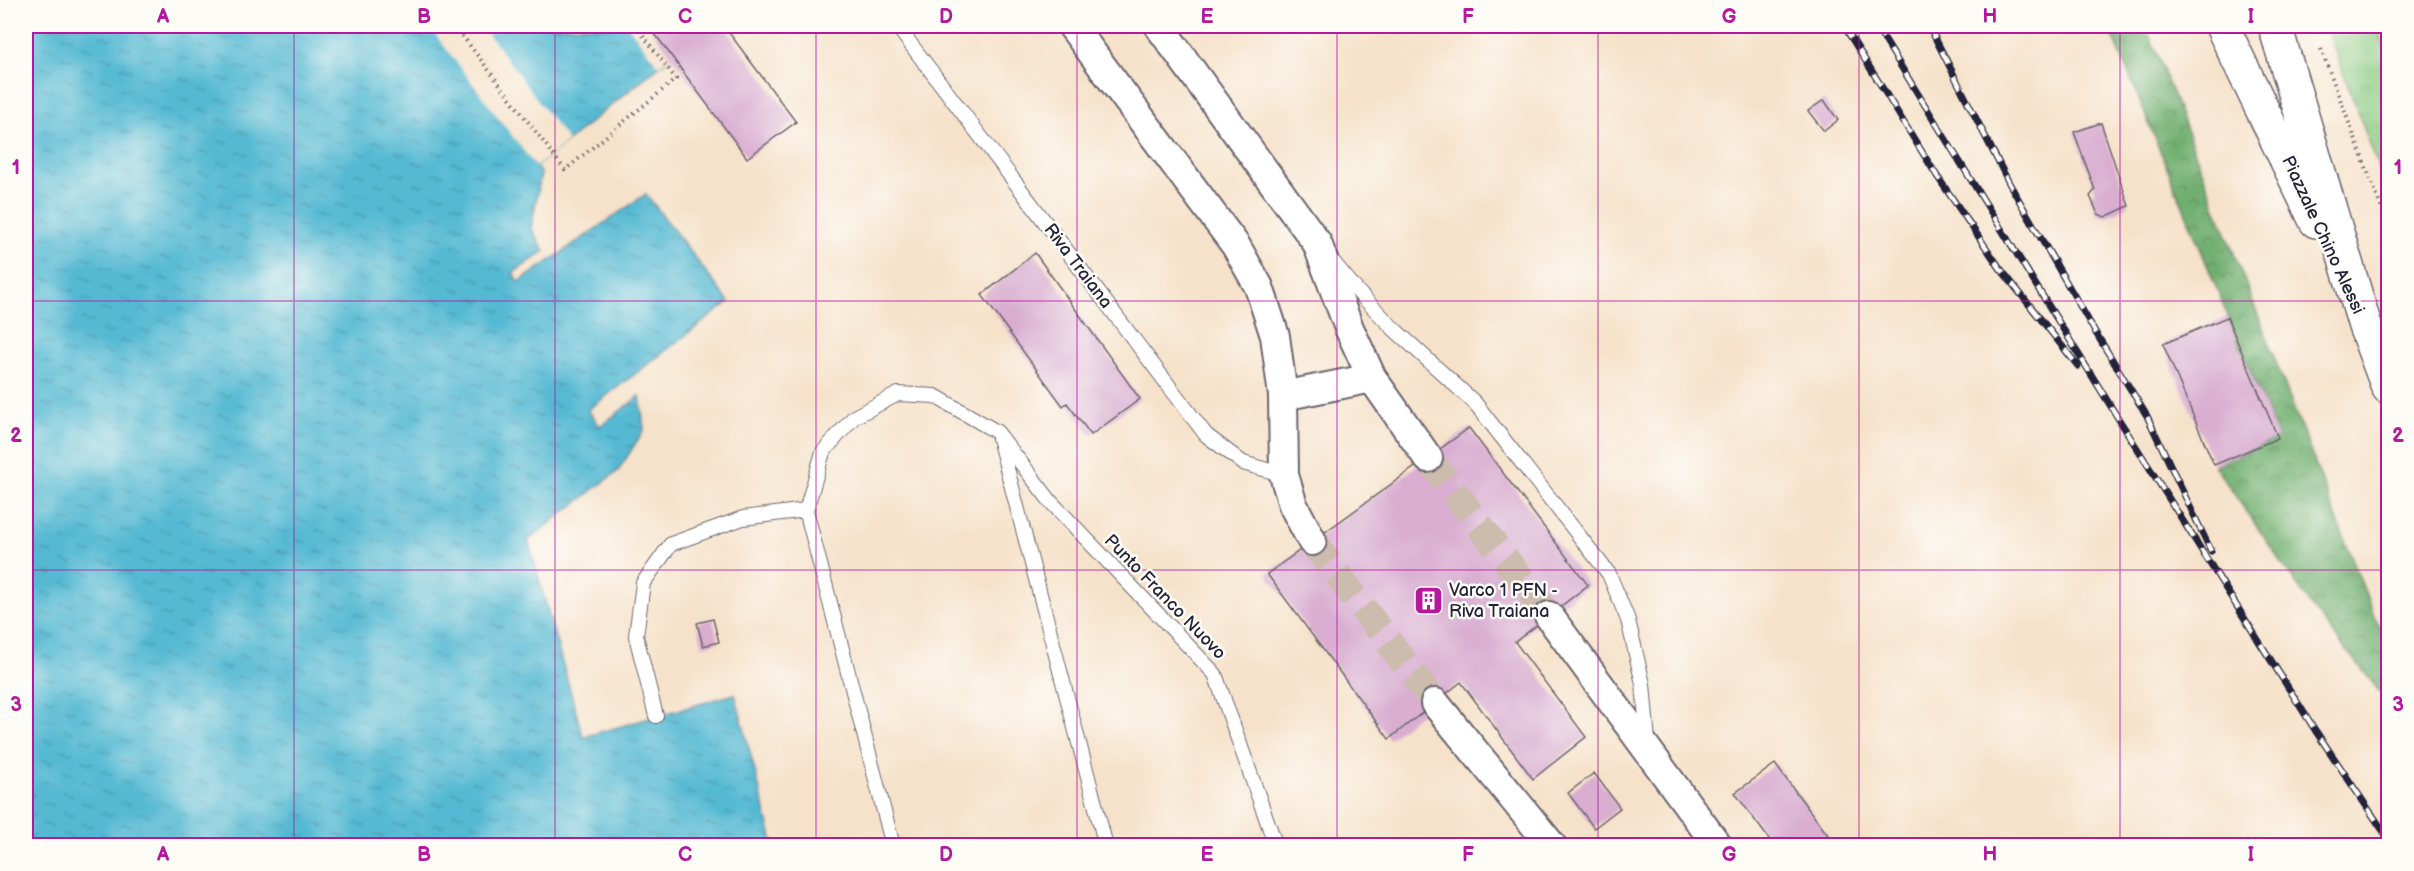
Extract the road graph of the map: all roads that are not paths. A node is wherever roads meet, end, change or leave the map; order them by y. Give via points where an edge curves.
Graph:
1 (897, 26) edge
2 (1072, 26) edge
3 (1159, 26) edge
4 (2222, 26) edge
5 (2275, 26) edge
6 (1317, 243) junction
7 (2366, 326) junction
8 (1372, 378) junction
9 (2388, 387) edge
10 (1283, 396) junction
11 (997, 432) junction
12 (1428, 458) tunnel mouth
13 (1284, 475) junction
14 (806, 510) junction
15 (1312, 541) tunnel mouth
16 (1550, 616) tunnel mouth
17 (1436, 703) tunnel mouth
18 (656, 716) dead end
19 (1649, 750) junction
20 (893, 846) edge
21 (1106, 846) edge
22 (1276, 846) edge
23 (1552, 846) edge
24 (1718, 846) edge

1 - 13 lane, Riva Traiana via 1206,435 1243,463
2 - 10 street via 1236,246 1259,287 1275,336
3 - 6 street
4 - 7 main road, Piazzale Chino Alessi
5 - 7 main road, Piazzale Chino Alessi
6 - 8 street
6 - 19 lane via 1366,300 1475,403 1609,574 1628,620 1643,684
7 - 9 main road
8 - 10 street
8 - 12 street
10 - 13 street
11 - 14 lane, Punto Franco Nuovo via 935,396 898,394 854,417 824,452
11 - 21 lane
11 - 22 lane, Punto Franco Nuovo via 1051,502 1215,674
13 - 15 street via 1293,505
14 - 18 lane via 743,518 671,544 643,583 636,636
14 - 20 lane
16 - 19 street
17 - 23 street
19 - 24 street

